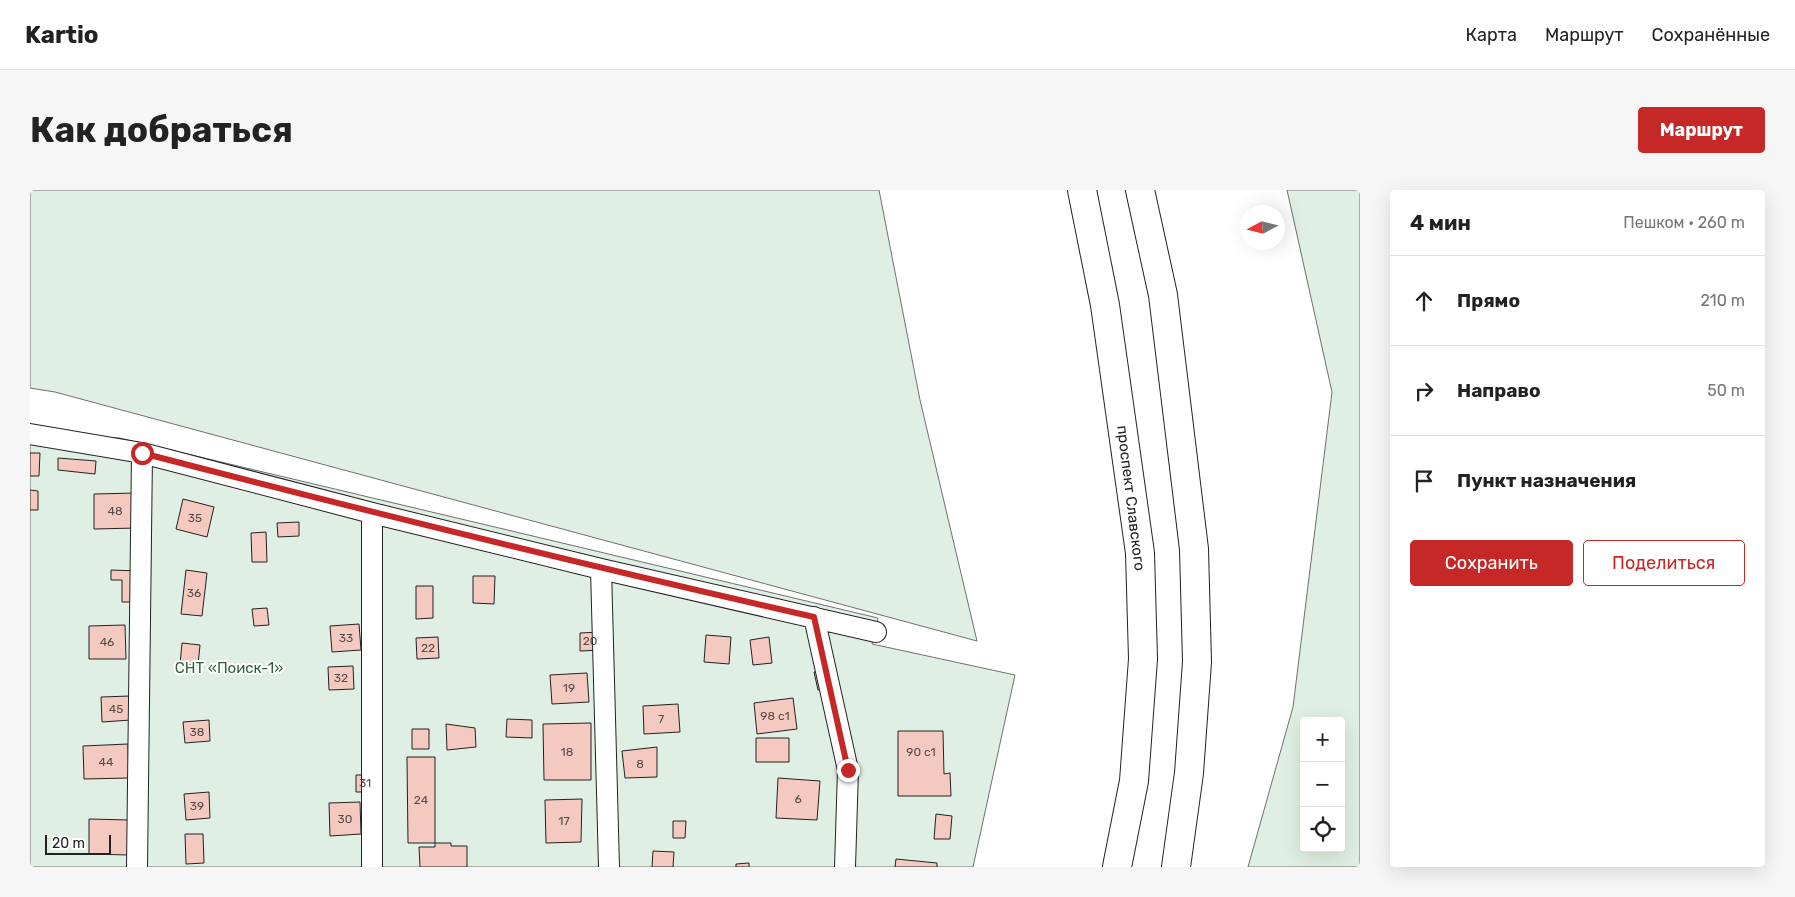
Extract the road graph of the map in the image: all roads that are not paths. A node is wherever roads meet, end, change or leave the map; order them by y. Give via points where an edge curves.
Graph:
1 (1082, 190) edge
2 (1140, 190) edge
3 (30, 434) edge
4 (142, 453) junction
5 (372, 512) junction
6 (601, 569) junction
7 (814, 617) junction
8 (876, 632) dead end
9 (137, 867) edge
10 (372, 867) edge
11 (609, 867) edge
12 (845, 867) edge
13 (1117, 867) edge
14 (1176, 867) edge

1 - 13 main road, проспект Славского via 1105,305 1140,553 1143,659 1134,780
2 - 14 main road via 1163,295 1194,549 1198,662 1189,773
3 - 4 street
4 - 5 street
4 - 9 street
5 - 6 street
5 - 10 street
6 - 7 street
6 - 11 street
7 - 8 street
7 - 12 street via 848,770

